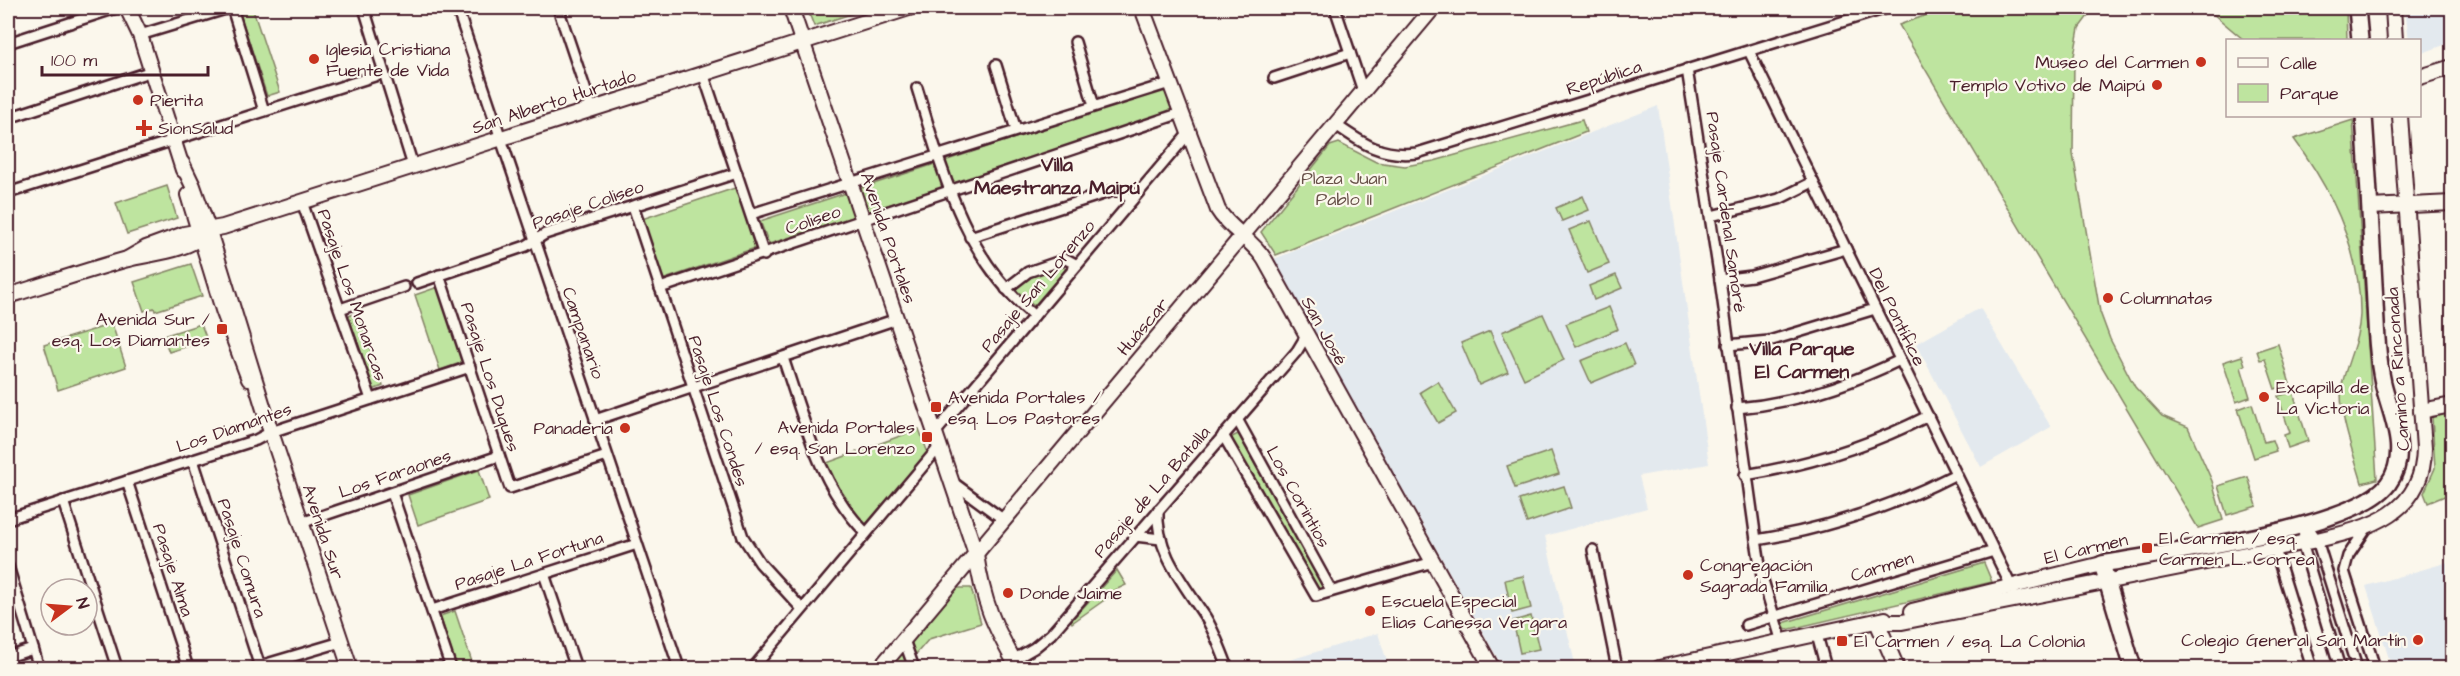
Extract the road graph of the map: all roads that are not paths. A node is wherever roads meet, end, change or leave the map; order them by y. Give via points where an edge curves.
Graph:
1 (116, 8) edge
2 (127, 8) edge
3 (135, 8) edge
4 (231, 8) edge
5 (364, 8) edge
6 (457, 8) edge
7 (558, 8) edge
8 (791, 8) edge
9 (909, 8) edge
10 (1142, 8) edge
11 (1335, 8) edge
12 (1433, 8) edge
13 (1887, 8) edge
14 (2357, 8) edge
15 (2393, 8) edge
16 (140, 35) junction
17 (2360, 39) edge
18 (2395, 39) edge
19 (803, 42) junction
20 (1075, 42) dead end
21 (8, 43) edge
22 (1749, 51) junction
23 (1350, 53) junction
24 (996, 65) dead end
25 (2452, 67) edge
26 (1687, 69) junction
27 (152, 71) junction
28 (384, 73) junction
29 (703, 73) junction
30 (2421, 77) edge
31 (1274, 78) dead end
32 (1170, 83) junction
33 (917, 88) dead end
34 (1363, 92) junction
35 (1094, 106) junction
36 (592, 109) junction
37 (264, 111) junction
38 (1181, 113) junction
39 (2364, 117) edge
40 (2400, 117) edge
41 (8, 118) edge
42 (1336, 125) junction
43 (1016, 130) junction
44 (1189, 133) junction
45 (501, 138) junction
46 (174, 139) junction
47 (938, 155) junction
48 (413, 166) junction
49 (737, 173) junction
50 (1813, 182) junction
51 (851, 183) junction
52 (950, 191) junction
53 (8, 193) edge
54 (1132, 200) junction
55 (302, 202) junction
56 (2452, 203) edge
57 (2406, 204) junction
58 (633, 206) junction
59 (2370, 207) junction
60 (751, 214) junction
61 (1711, 216) junction
62 (863, 220) junction
63 (203, 233) junction
64 (1244, 235) junction
65 (970, 237) junction
66 (535, 240) junction
67 (1846, 249) junction
68 (764, 255) junction
69 (1077, 265) junction
70 (439, 275) junction
71 (1720, 280) junction
72 (417, 283) dead end
73 (404, 287) dead end
74 (660, 288) junction
75 (1005, 289) junction
76 (8, 296) edge
77 (340, 309) junction
78 (1875, 309) junction
79 (1034, 316) junction
80 (897, 319) junction
81 (1306, 336) junction
82 (1728, 345) junction
83 (783, 358) junction
84 (1900, 360) junction
85 (470, 367) junction
86 (693, 387) junction
87 (371, 399) junction
88 (2452, 405) edge
89 (1737, 408) junction
90 (2421, 411) junction
91 (1928, 416) junction
92 (1237, 419) junction
93 (595, 420) junction
94 (271, 432) junction
95 (935, 433) junction
96 (1223, 435) junction
97 (940, 446) junction
98 (499, 456) junction
99 (607, 456) junction
100 (193, 460) junction
101 (1956, 474) junction
102 (1745, 475) junction
103 (127, 481) junction
104 (951, 481) junction
105 (392, 493) junction
106 (63, 501) junction
107 (1158, 510) junction
108 (8, 519) edge
109 (1004, 520) junction
110 (301, 524) junction
111 (2306, 524) junction
112 (2368, 525) junction
113 (866, 533) junction
114 (1136, 536) junction
115 (1161, 539) junction
116 (1756, 540) junction
117 (2317, 540) junction
118 (2302, 543) junction
119 (637, 544) junction
120 (2275, 549) junction
121 (1593, 550) dead end
122 (1994, 551) junction
123 (976, 554) junction
124 (1433, 562) junction
125 (2103, 564) junction
126 (8, 566) edge
127 (544, 574) junction
128 (2105, 580) junction
129 (953, 582) junction
130 (11, 588) edge
131 (981, 590) junction
132 (1331, 590) junction
133 (2014, 592) junction
134 (802, 609) junction
135 (432, 610) junction
136 (1774, 617) junction
137 (1877, 622) junction
138 (1746, 625) dead end
139 (1817, 635) junction
140 (904, 640) junction
141 (340, 642) junction
142 (1782, 642) junction
143 (33, 649) junction
144 (8, 657) edge
145 (1721, 662) edge
146 (1016, 664) edge
147 (1227, 664) edge
148 (257, 668) edge
149 (39, 669) edge
150 (117, 669) edge
151 (188, 669) edge
152 (350, 669) edge
153 (452, 669) edge
154 (576, 669) edge
155 (679, 669) edge
156 (753, 669) edge
157 (880, 669) edge
158 (914, 669) edge
159 (1219, 669) edge
160 (1492, 669) edge
161 (1617, 669) edge
162 (1659, 669) edge
163 (1826, 669) edge
164 (1897, 669) edge
165 (2133, 669) edge
166 (2312, 669) edge
167 (2340, 669) edge
168 (2357, 669) edge
169 (2375, 669) edge

1 - 21 street
2 - 16 main road, Avenida Sur
3 - 16 main road, Avenida Sur
4 - 16 street
4 - 37 street
5 - 28 street
6 - 45 street, Campanario
7 - 36 street
8 - 19 main road, Avenida Portales
9 - 19 main road, San Alberto Hurtado
10 - 32 main road, San José
11 - 23 street
12 - 34 main road, Huáscar
13 - 22 street, República
14 - 17 main road
15 - 18 main road
16 - 27 main road, Avenida Sur
19 - 29 main road, San Alberto Hurtado
19 - 51 main road, Avenida Portales
20 - 35 street
22 - 26 street, República
22 - 50 street, Del Pontífice
23 - 31 street
23 - 34 street
24 - 43 street
25 - 30 main road
26 - 42 street, República via 1417,153 1376,151
26 - 61 street, Pasaje Cardenal Samoré
27 - 41 street
27 - 46 main road, Avenida Sur
28 - 37 street
28 - 48 street
29 - 36 main road, San Alberto Hurtado
29 - 49 street
32 - 35 street, Coliseo
32 - 38 main road, San José
33 - 47 street
34 - 42 main road, Huáscar
35 - 43 street, Coliseo
36 - 45 main road, San Alberto Hurtado
37 - 46 street
38 - 44 main road, San José
38 - 52 street, Coliseo
39 - 59 main road, Camino a Rinconada
40 - 57 main road, Camino a Rinconada
42 - 64 main road, Huáscar
43 - 47 street, Coliseo
44 - 54 street, Pasaje San Lorenzo
44 - 64 main road, San José via 1218,210
45 - 48 main road, San Alberto Hurtado
45 - 66 street, Campanario
46 - 53 street
46 - 63 main road, Avenida Sur via 193,186
47 - 51 street, Coliseo
47 - 52 street
48 - 55 main road, San Alberto Hurtado
49 - 58 street, Pasaje Coliseo
49 - 60 street
50 - 61 street via 1779,199
50 - 67 street, Del Pontífice
51 - 60 street, Coliseo
51 - 62 main road, Avenida Portales
52 - 62 street, Coliseo
52 - 65 street
54 - 65 street via 1120,191 1112,191
54 - 69 street, Pasaje San Lorenzo
55 - 63 main road, San Alberto Hurtado
55 - 77 street, Pasaje Los Monarcas
56 - 57 main road
57 - 59 main road
57 - 90 main road, Camino a Rinconada
58 - 66 street, Pasaje Coliseo
58 - 74 street, Pasaje Los Condes
59 - 111 main road, Camino a Rinconada via 2379,359 2398,436 2397,463 2389,482 2371,499
60 - 68 street
61 - 71 street, Pasaje Cardenal Samoré
62 - 68 street, Coliseo
62 - 80 main road, Avenida Portales
63 - 76 main road, San Alberto Hurtado via 153,245 127,259
63 - 94 main road, Avenida Sur via 256,375
64 - 81 main road, San José via 1258,248
64 - 109 main road, Huáscar
65 - 75 street
66 - 70 street, Pasaje Coliseo
66 - 93 street, Campanario
67 - 71 street via 1752,276
67 - 78 street, Del Pontífice
68 - 74 street, Coliseo
69 - 75 street via 1066,260 1035,269
69 - 79 street, Pasaje San Lorenzo
70 - 72 street, Pasaje Coliseo
70 - 85 street, Pasaje Los Duques
71 - 82 street, Pasaje Cardenal Samoré
73 - 77 street
74 - 86 street, Pasaje Los Condes
75 - 79 street
77 - 87 street, Pasaje Los Monarcas
78 - 82 street via 1769,341
78 - 84 street, Del Pontífice
79 - 95 street, Pasaje San Lorenzo
80 - 83 street
80 - 95 main road, Avenida Portales
81 - 92 street, Pasaje de La Batalla
81 - 124 main road, San José
82 - 89 street, Pasaje Cardenal Samoré
83 - 86 street
83 - 113 street via 834,495
84 - 89 street via 1866,377 1783,402
84 - 91 street, Del Pontífice
85 - 87 street, Los Diamantes
85 - 98 street, Pasaje Los Duques
86 - 93 street
86 - 134 street, Pasaje Los Condes via 743,537 764,568
87 - 94 street, Los Diamantes
88 - 90 main road
89 - 102 street, Pasaje Cardenal Samoré
90 - 112 main road, Camino a Rinconada via 2424,459 2419,480 2402,505
91 - 101 street, Del Pontífice
91 - 102 street via 1887,437 1783,469
92 - 96 street, Pasaje de La Batalla
92 - 132 street, Los Corintios
93 - 99 street, Campanario
94 - 100 street, Los Diamantes
94 - 110 main road, Avenida Sur
95 - 97 main road, Avenida Portales
96 - 107 street, Pasaje de La Batalla
96 - 132 street via 1316,596
97 - 104 main road, Avenida Portales
97 - 113 street
98 - 99 street, Pasaje Los Duques via 510,488
98 - 105 street, Los Faraones
99 - 119 street, Campanario
100 - 103 street, Los Diamantes
100 - 148 street, Pasaje Comura
101 - 116 street via 1904,499 1799,533
101 - 122 street, Del Pontífice
102 - 116 street, Pasaje Cardenal Samoré
103 - 106 street, Los Diamantes
103 - 151 street, Pasaje Alma
104 - 109 street
104 - 123 main road, Avenida Portales
105 - 110 street, Los Faraones
105 - 135 street
106 - 108 street, Los Diamantes
106 - 150 street
107 - 114 street, Pasaje de La Batalla
107 - 115 street
109 - 123 main road, Huáscar
110 - 141 main road, Avenida Sur
111 - 117 street
111 - 118 street
111 - 125 main road, El Carmen
112 - 117 main road, Camino a Rinconada
112 - 169 street via 2348,556 2344,571
113 - 134 street
114 - 115 street
114 - 146 street, Pasaje de La Batalla via 1046,639
115 - 147 street via 1177,577 1209,624
116 - 136 street, Pasaje Cardenal Samoré
117 - 118 main road, Camino a Rinconada
117 - 168 street
118 - 120 main road, El Carmen
118 - 167 street
119 - 127 street, Pasaje La Fortuna
119 - 155 street, Campanario
120 - 128 main road, El Carmen
120 - 166 street
121 - 161 street
122 - 133 street, Del Pontífice
122 - 136 street, Carmen
123 - 129 main road, Huáscar
123 - 131 main road, Avenida Portales
124 - 132 street
124 - 160 main road, San José
125 - 128 main road
125 - 133 main road, El Carmen
126 - 130 street
127 - 135 street, Pasaje La Fortuna
127 - 154 street
128 - 133 main road, El Carmen
128 - 165 main road
129 - 131 main road via 963,579
129 - 140 main road, Huáscar
130 - 143 street
131 - 146 main road, Avenida Portales via 993,625
133 - 137 main road, El Carmen via 1902,622
134 - 156 street
135 - 153 street
136 - 138 street, Carmen
136 - 142 street, Pasaje Cardenal Samoré
137 - 139 main road, El Carmen
137 - 164 main road
139 - 142 main road, El Carmen
139 - 163 street
140 - 157 main road, Huáscar
140 - 158 street
141 - 148 street
141 - 152 main road, Avenida Sur
142 - 145 main road, El Carmen
143 - 144 street
143 - 149 street
145 - 162 main road, El Carmen
147 - 159 street

